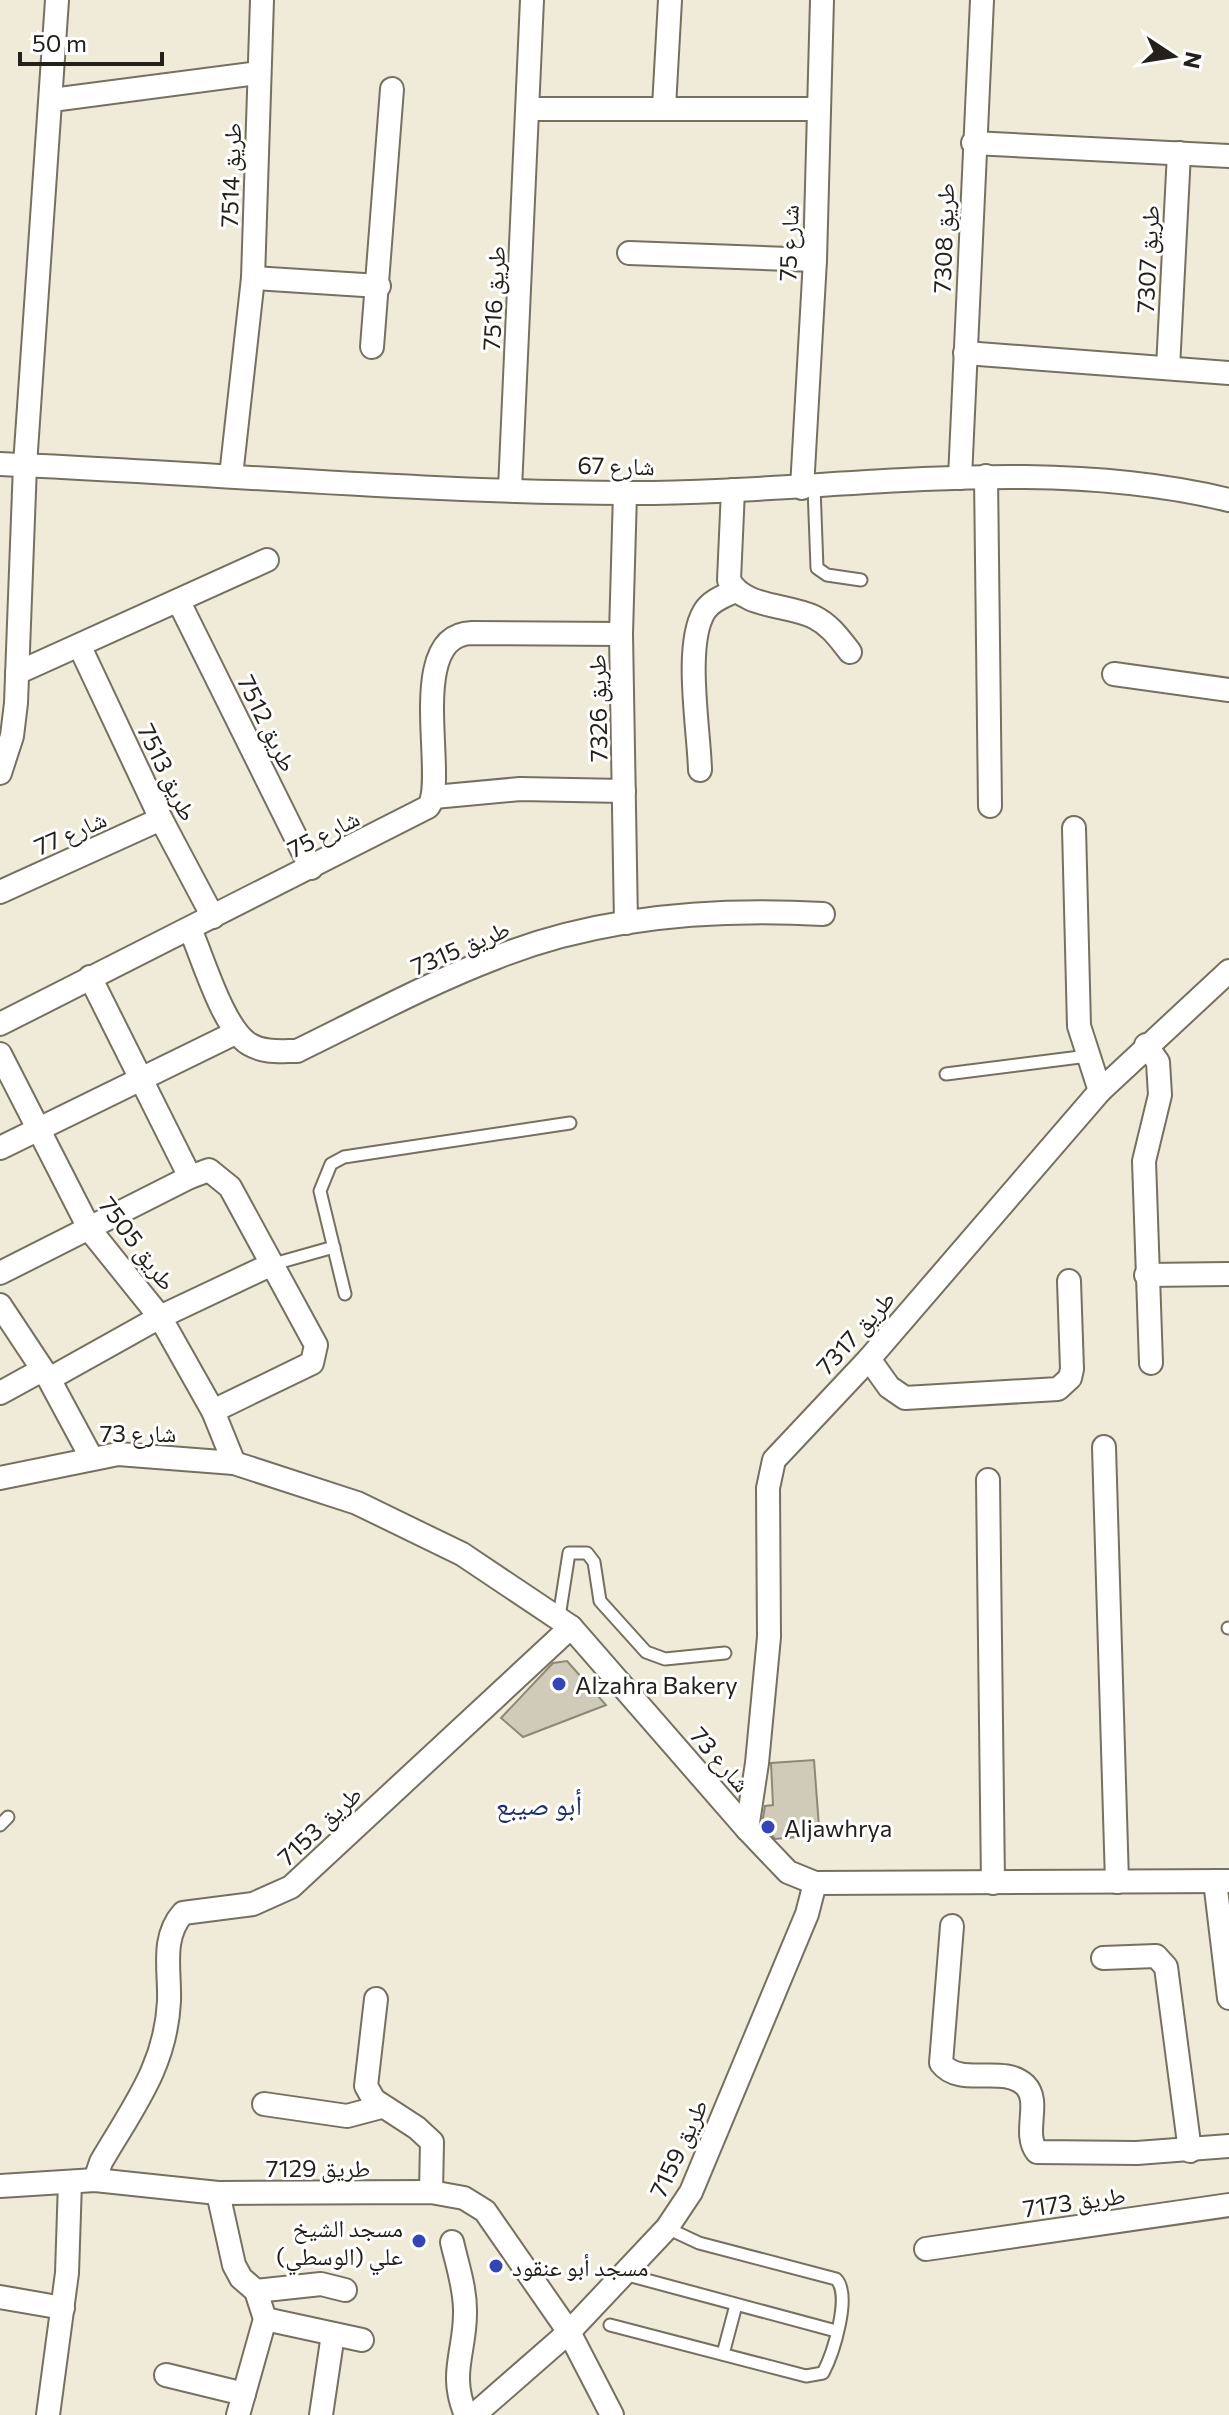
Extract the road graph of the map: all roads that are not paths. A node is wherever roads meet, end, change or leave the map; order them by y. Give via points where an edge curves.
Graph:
1 (57, 0) edge
2 (262, 0) edge
3 (532, 0) edge
4 (670, 0) edge
5 (822, 0) edge
6 (982, 0) edge
7 (258, 73) junction
8 (392, 89) dead end
9 (52, 100) junction
10 (664, 107) junction
11 (528, 109) junction
12 (817, 109) junction
13 (973, 143) junction
14 (1179, 153) junction
15 (1229, 156) edge
16 (629, 253) dead end
17 (815, 260) junction
18 (253, 278) junction
19 (379, 286) junction
20 (372, 347) dead end
21 (965, 353) junction
22 (1168, 368) junction
23 (1229, 373) edge
24 (0, 464) edge
25 (25, 465) junction
26 (231, 476) junction
27 (986, 476) junction
28 (960, 478) junction
29 (808, 487) junction
30 (510, 489) junction
31 (733, 490) junction
32 (625, 493) junction
33 (1229, 500) edge
34 (267, 560) dead end
35 (861, 580) dead end
36 (735, 591) junction
37 (179, 602) junction
38 (8, 630) edge
39 (621, 634) junction
40 (80, 647) junction
41 (850, 652) dead end
42 (17, 673) junction
43 (1114, 674) dead end
44 (1229, 690) edge
45 (700, 770) dead end
46 (0, 773) edge
47 (624, 791) junction
48 (434, 797) junction
49 (990, 806) dead end
50 (161, 819) junction
51 (1074, 828) dead end
52 (311, 868) junction
53 (0, 892) edge
54 (823, 914) dead end
55 (213, 917) junction
56 (626, 923) junction
57 (190, 929) junction
58 (1229, 971) edge
59 (90, 977) junction
60 (0, 1024) edge
61 (235, 1033) junction
62 (1146, 1045) junction
63 (0, 1054) edge
64 (1088, 1056) junction
65 (946, 1074) dead end
66 (142, 1081) junction
67 (1100, 1091) junction
68 (570, 1123) dead end
69 (36, 1130) junction
70 (0, 1148) edge
71 (190, 1177) junction
72 (90, 1230) junction
73 (334, 1247) junction
74 (270, 1265) junction
75 (0, 1273) edge
76 (1229, 1274) edge
77 (1146, 1275) junction
78 (1069, 1281) dead end
79 (345, 1294) dead end
80 (0, 1305) edge
81 (160, 1317) junction
82 (869, 1359) junction
83 (1151, 1363) dead end
84 (46, 1374) junction
85 (0, 1393) edge
86 (213, 1411) junction
87 (1104, 1447) dead end
88 (91, 1457) junction
89 (234, 1463) junction
90 (0, 1477) edge
91 (988, 1480) dead end
92 (565, 1622) junction
93 (725, 1653) dead end
94 (747, 1829) junction
95 (1222, 1881) edge
96 (1117, 1882) junction
97 (815, 1883) junction
98 (993, 1883) junction
99 (952, 1926) dead end
100 (1103, 1958) dead end
101 (1229, 1998) edge
102 (376, 1999) dead end
103 (264, 2104) dead end
104 (381, 2107) junction
105 (1229, 2146) edge
106 (1190, 2151) junction
107 (95, 2180) junction
108 (70, 2182) junction
109 (0, 2186) edge
110 (431, 2192) junction
111 (218, 2193) junction
112 (1229, 2205) edge
113 (667, 2228) junction
114 (452, 2242) dead end
115 (926, 2249) dead end
116 (624, 2274) junction
117 (345, 2290) dead end
118 (256, 2291) junction
119 (0, 2297) edge
120 (736, 2305) junction
121 (63, 2308) junction
122 (265, 2319) junction
123 (610, 2325) dead end
124 (836, 2331) junction
125 (569, 2332) junction
126 (333, 2334) junction
127 (362, 2340) dead end
128 (723, 2354) junction
129 (166, 2375) dead end
130 (241, 2404) edge
131 (48, 2415) edge
132 (321, 2415) edge
133 (466, 2415) edge
134 (474, 2415) edge
135 (612, 2415) edge

1 - 9 street
2 - 7 street, طريق 7514
3 - 11 street, طريق 7516
4 - 10 street
5 - 12 street, شارع 75
6 - 13 street, طريق 7308
7 - 9 street
7 - 18 street, طريق 7514
8 - 19 street
9 - 25 street
10 - 11 street
10 - 12 street
11 - 30 street, طريق 7516
12 - 17 street, شارع 75
13 - 14 street
13 - 21 street, طريق 7308
14 - 15 street
14 - 22 street, طريق 7307
16 - 17 street
17 - 29 street, شارع 75
18 - 19 street
18 - 26 street, طريق 7514
19 - 20 street
21 - 22 street
21 - 28 street, طريق 7308
22 - 23 street
24 - 25 street, شارع 67
25 - 26 street, شارع 67
25 - 38 street
26 - 30 street, شارع 67 via 354,486
27 - 28 street, شارع 67
27 - 33 street, شارع 67 via 1109,479
27 - 49 street
28 - 29 street, شارع 67
29 - 31 street, شارع 67
29 - 35 lane via 817,568 827,575
30 - 32 street, شارع 67
31 - 32 street, شارع 67
31 - 36 street via 729,580
32 - 39 street, طريق 7326
34 - 37 street
36 - 41 street via 817,618
36 - 45 street via 705,610 697,628
37 - 40 street
37 - 52 street, طريق 7512
38 - 42 street
39 - 47 street, طريق 7326
39 - 48 street via 463,633 446,644 432,703
40 - 42 street
40 - 50 street, طريق 7513
42 - 46 street via 12,736
43 - 44 street
47 - 48 street via 520,789
47 - 56 street, طريق 7326
48 - 52 street, شارع 75 via 423,811
50 - 53 street, شارع 77
50 - 55 street, طريق 7513
51 - 64 street via 1079,1026
52 - 55 street, شارع 75
54 - 56 street, طريق 7315 via 730,912
55 - 57 street, شارع 75
56 - 61 street, طريق 7315 via 496,957 297,1051 269,1052
57 - 59 street, شارع 75
57 - 61 street
58 - 62 street, طريق 7317
59 - 60 street, شارع 75
59 - 66 street
61 - 66 street
62 - 67 street, طريق 7317
62 - 77 street via 1158,1062 1160,1095 1144,1161
63 - 69 street, طريق 7505
64 - 65 lane
64 - 67 street
66 - 69 street
66 - 71 street
67 - 82 street, طريق 7317
68 - 73 lane via 344,1157 331,1164 320,1191
69 - 70 street
69 - 72 street, طريق 7505
71 - 72 street
71 - 74 street via 209,1170 230,1187
72 - 75 street
72 - 81 street, طريق 7505
73 - 74 lane
73 - 79 lane
74 - 81 street
74 - 86 street via 316,1345 312,1363
76 - 77 street
77 - 83 street
78 - 82 street via 1072,1369 1058,1389 905,1398 889,1387
80 - 84 street
81 - 84 street
81 - 86 street, طريق 7505
82 - 94 street, طريق 7317 via 782,1448 770,1473 769,1637
84 - 85 street
84 - 88 street
86 - 89 street, طريق 7505
87 - 96 street
88 - 89 street, شارع 73
88 - 90 street, شارع 73
89 - 92 street, شارع 73 via 357,1503 462,1554
91 - 98 street
92 - 93 lane via 569,1553 576,1550 591,1557 600,1601 646,1652 665,1659
92 - 94 street, شارع 73
92 - 107 street, طريق 7153 via 291,1887 253,1904 183,1913 172,1926 163,2052
94 - 97 street, شارع 73 via 788,1872
95 - 96 street, شارع 73
95 - 101 street
96 - 98 street, شارع 73
97 - 98 street, شارع 73
97 - 113 street, طريق 7159 via 807,1914 691,2192
99 - 106 street via 944,2067 1024,2085 1030,2093 1032,2144 1041,2154
100 - 106 street via 1156,1956 1166,1967
102 - 104 street via 366,2086
103 - 104 street via 347,2116
104 - 110 street via 432,2142
105 - 106 street
107 - 108 street, طريق 7129
107 - 111 street, طريق 7129
108 - 109 street, طريق 7129
108 - 121 street
110 - 111 street, طريق 7129
110 - 125 street, طريق 7129 via 464,2198 485,2211
111 - 118 street via 234,2265
112 - 115 street, طريق 7173
113 - 116 street, طريق 7159
113 - 124 lane via 699,2243 836,2279 844,2292
114 - 133 street via 464,2295 456,2376
116 - 120 lane
116 - 125 street, طريق 7159
117 - 118 street via 321,2284
118 - 122 street
119 - 121 street
120 - 124 lane
120 - 128 lane
121 - 131 street
122 - 126 street
122 - 130 street
123 - 128 lane
124 - 128 lane via 827,2366 815,2377
125 - 134 street, طريق 7159
125 - 135 street, طريق 7129
126 - 127 street
126 - 132 street
129 - 130 street

